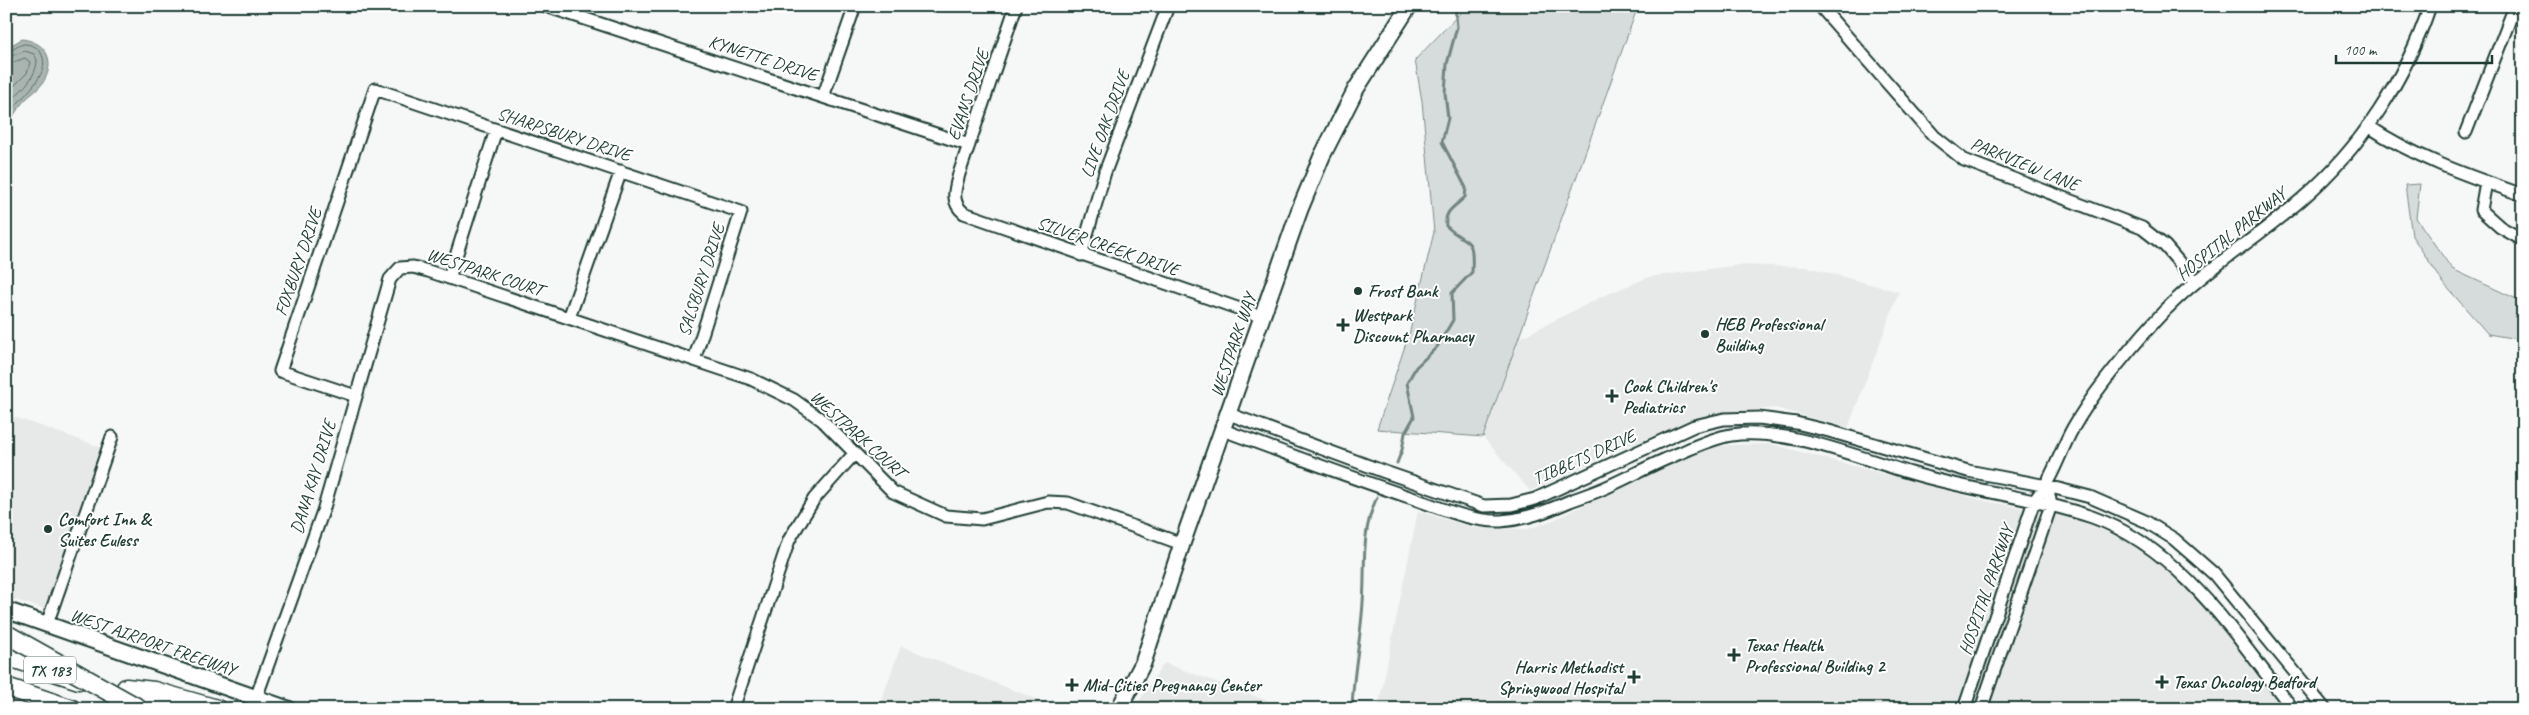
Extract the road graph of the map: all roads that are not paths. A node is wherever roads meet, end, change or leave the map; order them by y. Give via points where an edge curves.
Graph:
1 (546, 6) edge
2 (855, 6) edge
3 (1016, 6) edge
4 (1168, 6) edge
5 (1409, 6) edge
6 (1820, 6) edge
7 (2430, 6) edge
8 (2515, 6) edge
9 (375, 89) joint
10 (823, 97) junction
11 (2368, 126) junction
12 (496, 130) junction
13 (2466, 132) dead end
14 (969, 146) junction
15 (621, 172) junction
16 (2486, 182) junction
17 (954, 194) joint
18 (2523, 195) edge
19 (741, 212) joint
20 (2523, 240) edge
21 (1081, 255) junction
22 (400, 268) joint
23 (449, 278) junction
24 (2196, 282) junction
25 (1263, 317) junction
26 (569, 318) junction
27 (694, 360) junction
28 (356, 396) junction
29 (1229, 414) junction
30 (1750, 418) junction
31 (1223, 430) junction
32 (1680, 432) junction
33 (1744, 434) junction
34 (112, 437) dead end
35 (1688, 449) junction
36 (1889, 449) junction
37 (854, 454) junction
38 (1885, 464) junction
39 (2047, 486) junction
40 (1556, 490) junction
41 (1455, 498) junction
42 (2034, 500) junction
43 (1563, 504) junction
44 (2051, 505) junction
45 (1451, 511) junction
46 (1182, 544) junction
47 (2186, 548) junction
48 (2174, 567) junction
49 (6, 610) edge
50 (47, 624) junction
51 (6, 634) edge
52 (6, 656) edge
53 (1972, 684) junction
54 (94, 685) junction
55 (6, 687) edge
56 (1988, 690) junction
57 (256, 698) junction
58 (72, 709) edge
59 (140, 709) edge
60 (166, 709) edge
61 (217, 709) edge
62 (288, 709) edge
63 (733, 709) edge
64 (1120, 709) edge
65 (1964, 709) edge
66 (1981, 709) edge
67 (2293, 709) edge
68 (2325, 709) edge

1 - 10 street, KYNETTE DRIVE
2 - 10 street
3 - 14 street, EVANS DRIVE
4 - 21 street, LIVE OAK DRIVE via 1105,172
5 - 25 main road, WESTPARK WAY via 1356,89 1322,156 1283,252
6 - 24 street, PARKVIEW LANE via 1934,136 1964,160 2142,228 2165,246
7 - 11 street, HOSPITAL PARKWAY via 2397,84
8 - 13 street
9 - 12 street, SHARPSBURY DRIVE
9 - 28 street, FOXBURY DRIVE via 280,371
10 - 14 street, KYNETTE DRIVE
11 - 16 street via 2421,157
11 - 24 street, HOSPITAL PARKWAY via 2337,167 2301,200
12 - 15 street, SHARPSBURY DRIVE
12 - 23 street
14 - 17 street, EVANS DRIVE
15 - 19 street, SHARPSBURY DRIVE
15 - 26 street
16 - 18 street
16 - 20 street via 2481,210 2500,227
17 - 21 street, SILVER CREEK DRIVE via 958,208 964,213
19 - 27 street, SALSBURY DRIVE
21 - 25 street, SILVER CREEK DRIVE
22 - 23 street, WESTPARK COURT via 413,267
22 - 28 street, DANA KAY DRIVE via 390,279
23 - 26 street, WESTPARK COURT
24 - 39 street, HOSPITAL PARKWAY via 2156,319 2088,406 2073,428
25 - 29 main road, WESTPARK WAY
26 - 27 street, WESTPARK COURT
27 - 37 street, WESTPARK COURT via 752,379 794,400 822,420
28 - 57 street, DANA KAY DRIVE via 323,511
29 - 31 main road, WESTPARK WAY
29 - 41 street, TIBBETS DRIVE
30 - 32 street, TIBBETS DRIVE via 1724,419
30 - 33 street
30 - 36 street, TIBBETS DRIVE via 1796,423
31 - 45 street, TIBBETS DRIVE
31 - 46 main road, WESTPARK WAY
32 - 35 street
32 - 40 street, TIBBETS DRIVE
33 - 35 street, TIBBETS DRIVE via 1711,440
33 - 38 street, TIBBETS DRIVE via 1805,442
34 - 50 street
35 - 43 street, TIBBETS DRIVE via 1608,487
36 - 38 street
36 - 39 street, TIBBETS DRIVE via 1968,471
37 - 46 street, WESTPARK COURT via 893,492 946,516 982,519 1048,502 1068,503
37 - 63 street via 814,499 789,540
38 - 42 street, TIBBETS DRIVE via 1913,474
39 - 42 street, HOSPITAL PARKWAY
39 - 44 street
39 - 47 street, TIBBETS DRIVE via 2090,497 2128,512
40 - 41 street, TIBBETS DRIVE via 1511,506 1484,506
40 - 43 street
41 - 45 street
42 - 44 street, TIBBETS DRIVE
42 - 53 street, HOSPITAL PARKWAY
43 - 45 street, TIBBETS DRIVE via 1524,518 1499,521 1474,519
44 - 48 street, TIBBETS DRIVE via 2116,527
44 - 56 street, HOSPITAL PARKWAY
46 - 64 main road, WESTPARK WAY via 1144,663
47 - 48 street
47 - 68 street, TIBBETS DRIVE via 2214,574
48 - 67 street, TIBBETS DRIVE via 2214,609
49 - 50 main road, WEST AIRPORT FREEWAY
50 - 57 main road, WEST AIRPORT FREEWAY
51 - 59 highway, bridge
52 - 54 highway, TX 183
53 - 56 street
53 - 65 street, HOSPITAL PARKWAY
54 - 60 highway, TX 183
54 - 61 highway via 154,691
55 - 58 highway
56 - 66 street, HOSPITAL PARKWAY
57 - 62 main road, WEST AIRPORT FREEWAY

